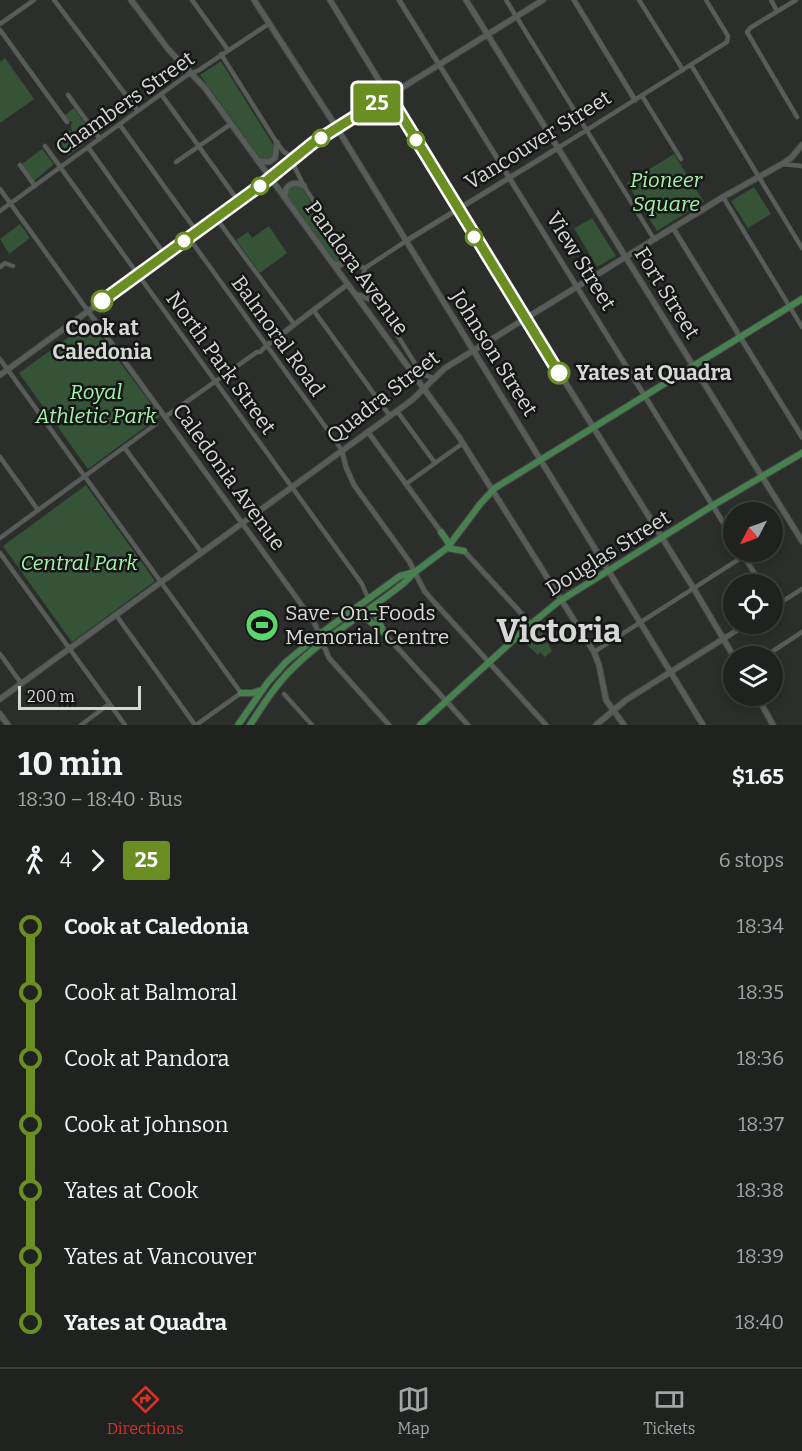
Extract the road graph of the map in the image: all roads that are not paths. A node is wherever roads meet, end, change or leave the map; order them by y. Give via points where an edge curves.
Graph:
1 (34, 0) edge
2 (54, 0) edge
3 (131, 0) edge
4 (192, 0) edge
5 (254, 0) edge
6 (330, 0) edge
7 (399, 0) edge
8 (466, 0) edge
9 (506, 0) edge
10 (543, 0) edge
11 (574, 0) edge
12 (639, 0) edge
13 (706, 0) edge
14 (771, 0) edge
15 (796, 0) edge
16 (777, 11) junction
17 (517, 17) junction
18 (270, 23) junction
19 (0, 24) edge
20 (0, 30) edge
21 (488, 35) junction
22 (228, 50) junction
23 (221, 54) junction
24 (439, 64) junction
25 (691, 65) junction
26 (683, 70) junction
27 (192, 73) junction
28 (161, 94) junction
29 (68, 95) dead end
30 (389, 95) junction
31 (642, 96) junction
32 (635, 100) junction
33 (138, 111) junction
34 (798, 117) dead end
35 (67, 122) dead end
36 (231, 124) junction
37 (120, 125) junction
38 (337, 128) junction
39 (586, 129) junction
40 (100, 139) junction
41 (277, 143) junction
42 (199, 145) junction
43 (802, 145) edge
44 (45, 146) dead end
45 (88, 147) junction
46 (558, 148) junction
47 (295, 158) junction
48 (681, 159) dead end
49 (258, 161) junction
50 (176, 162) dead end
51 (782, 164) junction
52 (20, 165) dead end
53 (802, 166) edge
54 (60, 167) junction
55 (759, 177) junction
56 (271, 178) junction
57 (511, 178) junction
58 (35, 186) junction
59 (304, 186) junction
60 (0, 189) edge
61 (286, 197) junction
62 (723, 197) junction
63 (239, 202) junction
64 (11, 203) junction
65 (458, 210) junction
66 (0, 211) edge
67 (216, 218) junction
68 (673, 228) junction
69 (197, 232) junction
70 (189, 238) junction
71 (654, 239) junction
72 (406, 241) junction
73 (802, 248) edge
74 (346, 253) junction
75 (165, 255) junction
76 (626, 257) junction
77 (333, 263) junction
78 (13, 266) dead end
79 (0, 267) edge
80 (365, 268) junction
81 (139, 274) junction
82 (348, 284) junction
83 (577, 286) junction
84 (356, 294) junction
85 (802, 299) edge
86 (376, 301) junction
87 (789, 307) junction
88 (88, 311) junction
89 (314, 311) junction
90 (525, 319) junction
91 (294, 324) junction
92 (802, 327) edge
93 (740, 337) junction
94 (403, 344) junction
95 (266, 346) junction
96 (396, 349) junction
97 (473, 350) junction
98 (0, 359) edge
99 (693, 366) junction
100 (8, 369) junction
101 (0, 375) edge
102 (433, 378) junction
103 (216, 381) junction
104 (424, 388) junction
105 (644, 396) junction
106 (397, 411) junction
107 (390, 416) junction
108 (165, 417) junction
109 (156, 424) dead end
110 (592, 427) junction
111 (368, 432) junction
112 (802, 436) edge
113 (463, 443) junction
114 (124, 447) junction
115 (342, 451) junction
116 (802, 453) edge
117 (0, 456) edge
118 (541, 460) junction
119 (435, 463) junction
120 (84, 475) junction
121 (762, 477) junction
122 (405, 485) junction
123 (292, 487) junction
124 (493, 490) junction
125 (712, 506) junction
126 (38, 510) junction
127 (243, 523) junction
128 (723, 523) edge
129 (441, 532) joint
130 (0, 538) edge
131 (662, 539) junction
132 (802, 541) edge
133 (452, 542) junction
134 (464, 551) junction
135 (0, 553) edge
136 (202, 553) junction
137 (732, 562) edge
138 (610, 571) junction
139 (414, 572) junction
140 (161, 582) junction
141 (694, 589) junction
142 (802, 589) edge
143 (368, 599) junction
144 (783, 599) edge
145 (561, 600) junction
146 (377, 604) junction
147 (116, 615) junction
148 (356, 620) junction
149 (641, 623) junction
150 (531, 624) junction
151 (383, 632) junction
152 (802, 632) edge
153 (320, 634) junction
154 (731, 634) edge
155 (723, 639) junction
156 (323, 643) junction
157 (714, 645) junction
158 (723, 646) edge
159 (727, 646) edge
160 (781, 646) edge
161 (69, 649) junction
162 (594, 652) junction
163 (0, 654) edge
164 (489, 662) junction
165 (670, 672) junction
166 (21, 683) junction
167 (263, 689) junction
168 (241, 693) junction
169 (284, 694) dead end
170 (0, 699) edge
171 (446, 701) junction
172 (109, 704) junction
173 (763, 706) edge
174 (249, 709) junction
175 (612, 710) junction
176 (0, 714) edge
177 (8, 725) edge
178 (81, 725) edge
179 (125, 725) edge
180 (195, 725) edge
181 (238, 725) edge
182 (249, 725) edge
183 (312, 725) edge
184 (390, 725) edge
185 (420, 725) edge
186 (468, 725) edge
187 (546, 725) edge
188 (596, 725) edge
189 (624, 725) edge
190 (703, 725) edge
191 (773, 725) edge

1 - 19 street
2 - 33 street
3 - 27 main road, Pandora Avenue via 168,50
4 - 22 street
5 - 18 main road, Johnson Street
6 - 30 main road
7 - 24 street, View Street
8 - 21 main road, Fort Street
9 - 17 street
10 - 17 main road
11 - 32 street
12 - 26 street
13 - 25 street, Vancouver Street via 728,40
14 - 16 street
15 - 16 street
16 - 34 street via 747,32
17 - 21 main road
17 - 39 street
18 - 22 street, Chambers Street
18 - 38 main road, Johnson Street
20 - 35 street
21 - 24 main road
21 - 46 main road, Fort Street
22 - 23 street, Chambers Street
23 - 27 street, Chambers Street
23 - 41 street
24 - 30 main road
24 - 57 street, View Street
25 - 26 street, Vancouver Street
25 - 55 street
26 - 31 street, Vancouver Street
27 - 28 street, Chambers Street
27 - 36 main road, Pandora Avenue
28 - 33 street, Chambers Street
28 - 42 street
29 - 40 street
30 - 38 main road
30 - 65 main road
31 - 32 street, Vancouver Street
31 - 48 street
32 - 39 street, Vancouver Street
33 - 37 street, Chambers Street
36 - 42 street
36 - 49 main road, Pandora Avenue
37 - 40 street, Chambers Street
37 - 69 street
38 - 47 main road
38 - 72 main road, Johnson Street
39 - 46 street, Vancouver Street
39 - 71 street
40 - 45 street, Chambers Street
41 - 47 street
41 - 49 main road via 275,158
42 - 50 street
42 - 63 street
43 - 51 main road, Quadra Street
44 - 54 street, North Park Street
45 - 54 street, Chambers Street
45 - 75 street
46 - 57 street, Vancouver Street
46 - 76 main road, Fort Street
47 - 56 main road
47 - 59 street, Pandora Avenue via 294,166
49 - 56 main road, Pandora Avenue
51 - 53 street
51 - 55 main road, Quadra Street
52 - 58 street
54 - 58 street, Chambers Street
54 - 81 street, North Park Street
55 - 62 main road, Quadra Street
55 - 73 street
56 - 61 main road, Pandora Avenue
56 - 63 main road
57 - 65 street, Vancouver Street
57 - 83 street, View Street
58 - 64 street, Chambers Street
59 - 61 main road via 291,184
59 - 74 street, Pandora Avenue
60 - 64 street, Caledonia Avenue
61 - 77 main road, Pandora Avenue
62 - 68 main road, Quadra Street
62 - 87 street
63 - 67 main road
64 - 66 street, Chambers Street
64 - 88 street, Caledonia Avenue
65 - 72 street, Vancouver Street
65 - 90 main road
67 - 69 main road
67 - 91 street
68 - 71 main road, Quadra Street
68 - 93 street
69 - 70 main road
70 - 75 main road
70 - 95 street, Balmoral Road
71 - 76 main road, Quadra Street
72 - 80 street, Vancouver Street
72 - 97 main road, Johnson Street
74 - 77 main road via 342,264
74 - 80 street, Pandora Avenue via 355,266
75 - 81 main road
76 - 83 main road, Quadra Street
76 - 99 main road, Fort Street
77 - 82 main road, Pandora Avenue
78 - 79 street via 5,263
80 - 86 street, Pandora Avenue via 362,278
81 - 88 main road
81 - 103 street, North Park Street
82 - 84 main road, Pandora Avenue
82 - 89 street
83 - 90 main road, Quadra Street
83 - 105 street, View Street
84 - 86 main road
84 - 96 main road, Pandora Avenue
85 - 87 main road
86 - 94 street, Pandora Avenue
87 - 92 street
87 - 93 main road
88 - 100 main road
88 - 108 street, Caledonia Avenue
89 - 91 street
89 - 107 street
90 - 97 main road, Quadra Street
90 - 110 main road
91 - 95 street
93 - 99 main road
93 - 112 street
94 - 96 main road
94 - 102 street, Pandora Avenue via 422,374
95 - 103 street
95 - 115 street, Balmoral Road
96 - 104 main road, Pandora Avenue
97 - 102 main road, Quadra Street
97 - 118 main road, Johnson Street
98 - 100 street
99 - 105 main road
99 - 121 main road, Fort Street
100 - 101 main road
100 - 120 street
102 - 104 main road, Quadra Street
103 - 108 street
103 - 123 street, North Park Street
104 - 106 main road, Quadra Street
104 - 113 main road, Pandora Avenue
105 - 110 main road
105 - 125 street, View Street
106 - 107 main road, Quadra Street
106 - 119 street
107 - 111 main road, Quadra Street
108 - 127 street, Caledonia Avenue
109 - 114 street
110 - 118 main road
110 - 131 main road
111 - 115 main road, Quadra Street
111 - 122 street
113 - 119 street
113 - 124 main road, Pandora Avenue
114 - 120 street
114 - 136 street
115 - 123 main road, Quadra Street
115 - 139 street via 354,484
116 - 121 main road, Douglas Street
117 - 126 street
118 - 124 main road
118 - 138 main road, Johnson Street
119 - 122 street
120 - 126 street
120 - 140 street
121 - 125 main road, Douglas Street
121 - 132 main road, Fort Street
122 - 129 street
123 - 127 main road, Quadra Street
123 - 143 street, North Park Street via 362,584
124 - 133 main road
124 - 145 main road, Pandora Avenue
125 - 128 street, View Street
125 - 131 main road, Douglas Street
126 - 130 street
127 - 136 main road, Quadra Street
127 - 153 street, Caledonia Avenue
129 - 133 main road
131 - 138 main road, Douglas Street
131 - 141 main road
133 - 134 main road
133 - 134 main road
133 - 139 main road
134 - 150 street
135 - 161 street
136 - 140 main road, Quadra Street
137 - 141 street
138 - 145 main road, Douglas Street
138 - 149 main road, Johnson Street
139 - 143 main road via 400,576
139 - 146 main road
139 - 164 street via 425,592
140 - 147 main road, Quadra Street
140 - 168 street
141 - 149 street
141 - 155 main road
142 - 144 street
143 - 153 main road
145 - 150 main road, Douglas Street
145 - 162 main road, Pandora Avenue
146 - 148 main road
146 - 151 main road via 375,612
147 - 161 main road, Quadra Street
147 - 180 street
148 - 151 main road via 367,619
148 - 156 main road
149 - 162 street
149 - 165 main road, Johnson Street
150 - 164 main road, Douglas Street
151 - 171 street
152 - 160 street
153 - 156 street, Caledonia Avenue
153 - 167 main road via 286,662
154 - 155 street
155 - 157 main road
155 - 159 main road
156 - 182 main road via 289,672
156 - 184 street, Caledonia Avenue via 329,658
157 - 158 main road
157 - 165 main road
161 - 166 main road, Quadra Street
161 - 172 street
162 - 175 main road, Pandora Avenue via 603,692
163 - 166 street
164 - 171 main road, Douglas Street
164 - 187 street
165 - 175 main road
165 - 190 main road, Johnson Street
166 - 170 main road, Quadra Street
167 - 168 main road
167 - 174 main road
168 - 174 main road
168 - 180 street
169 - 183 street
171 - 185 main road, Douglas Street
171 - 186 street
172 - 178 street
172 - 179 street
173 - 191 main road
174 - 181 main road
175 - 188 main road
175 - 189 main road, Pandora Avenue
176 - 177 main road

